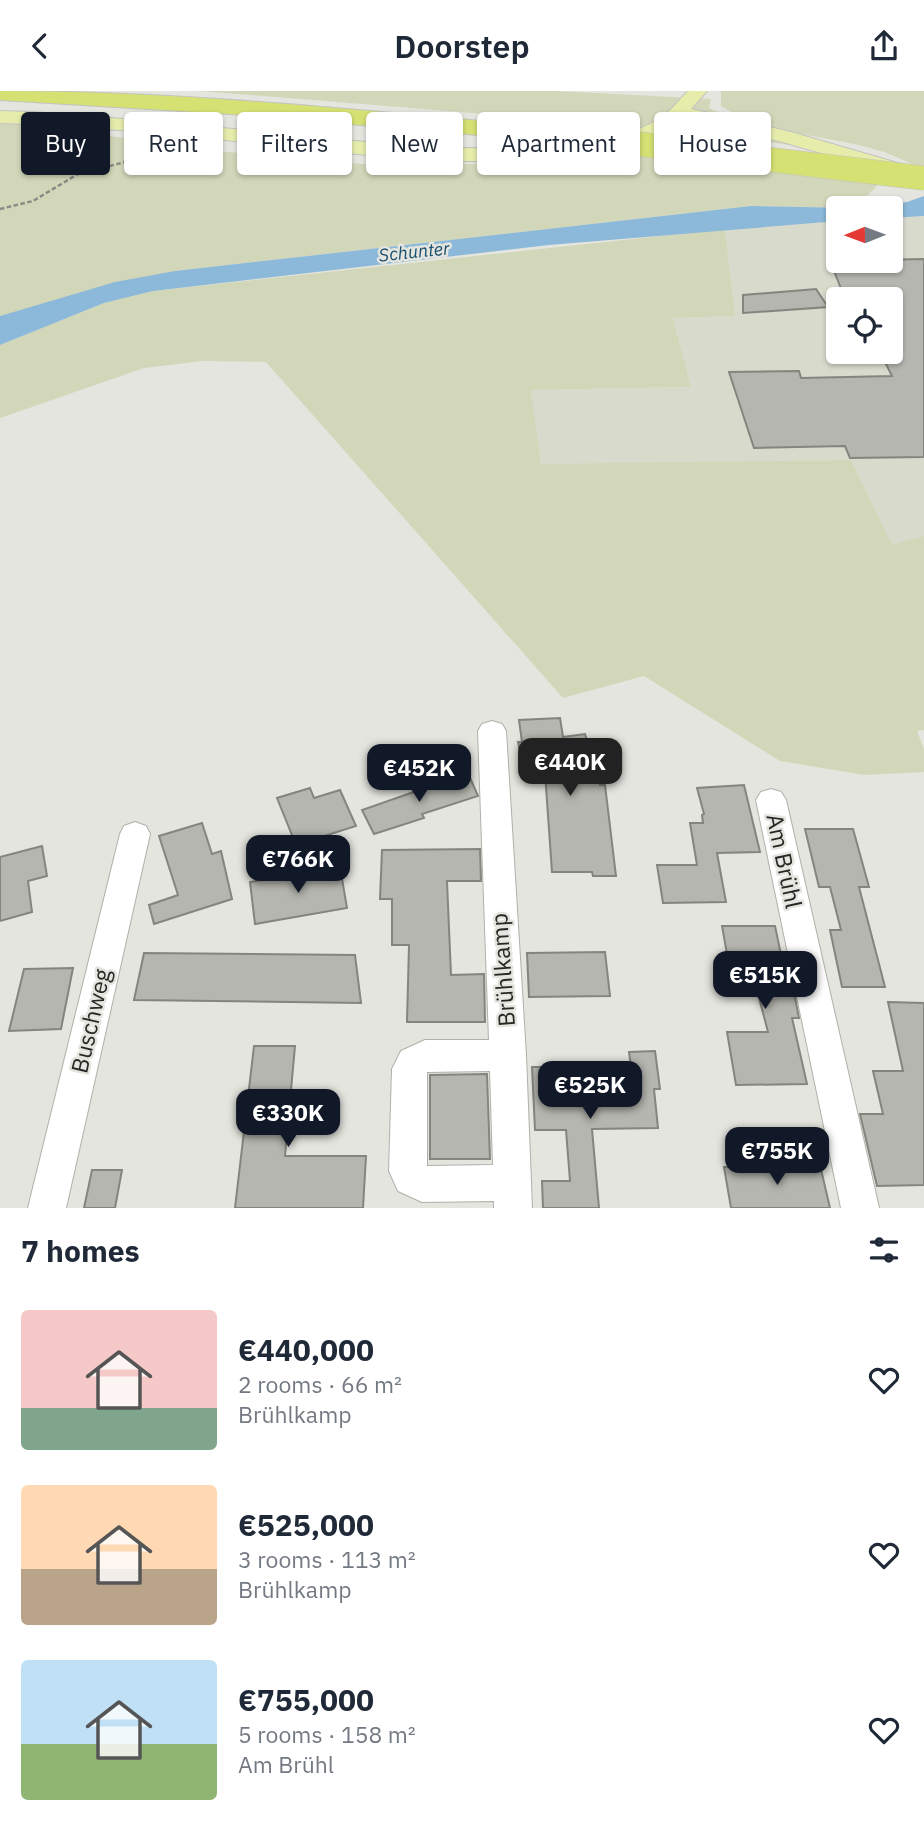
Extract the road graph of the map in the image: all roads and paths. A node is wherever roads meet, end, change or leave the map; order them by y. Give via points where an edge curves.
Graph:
1 (108, 91) edge
2 (698, 91) edge
3 (0, 94) edge
4 (682, 112) edge
5 (0, 117) edge
6 (654, 127) edge
7 (771, 134) edge
8 (124, 162) edge
9 (918, 173) edge
10 (0, 209) edge
11 (492, 731) dead end
12 (771, 800) dead end
13 (135, 834) dead end
14 (509, 1055) junction
15 (512, 1195) edge
16 (47, 1208) edge
17 (860, 1208) edge

1 - 9 highway via 614,131
2 - 4 main road
3 - 9 highway, bridge via 256,109 572,136
5 - 6 main road via 506,155 607,143
7 - 9 main road
8 - 10 path via 78,174 33,201
11 - 14 street, Brühlkamp
12 - 17 street, Am Brühl
13 - 16 street, Buschweg
14 - 15 street, Brühlkamp
14 - 15 street via 425,1056 413,1062 408,1171 422,1184

